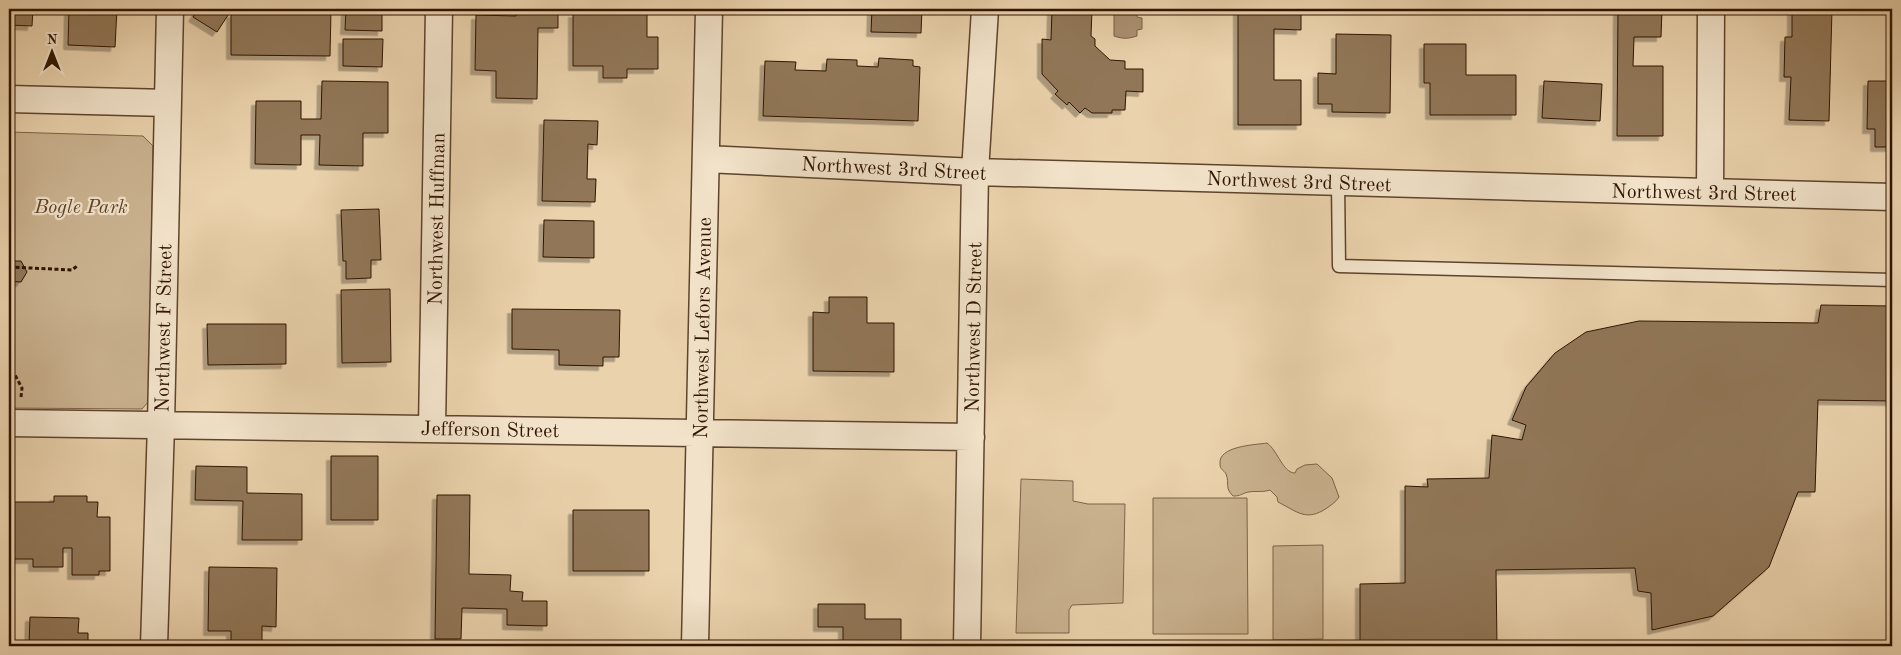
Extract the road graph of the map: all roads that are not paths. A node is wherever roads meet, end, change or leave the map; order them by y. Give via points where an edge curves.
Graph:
1 (170, 9) edge
2 (439, 9) edge
3 (709, 9) edge
4 (985, 9) edge
5 (1711, 9) edge
6 (9, 99) edge
7 (168, 103) junction
8 (706, 159) junction
9 (975, 172) junction
10 (1338, 182) junction
11 (1710, 192) junction
12 (1892, 197) edge
13 (1892, 280) edge
14 (13, 423) edge
15 (162, 424) junction
16 (432, 428) junction
17 (700, 433) junction
18 (971, 437) junction
19 (154, 646) edge
20 (695, 646) edge
21 (967, 646) edge

1 - 7 street, Northwest F Street
2 - 16 street, Northwest Huffman
3 - 8 street, Northwest Lefors Avenue
4 - 9 street, Northwest D Street
5 - 11 street
6 - 7 street
7 - 15 street, Northwest F Street
8 - 9 street, Northwest 3rd Street
8 - 17 street, Northwest Lefors Avenue
9 - 10 street, Northwest 3rd Street
9 - 18 street, Northwest D Street
10 - 11 street, Northwest 3rd Street
10 - 13 lane via 1339,266
11 - 12 street, Northwest 3rd Street
14 - 15 street, Jefferson Street
15 - 16 street, Jefferson Street
15 - 19 street, Northwest F Street
16 - 17 street, Jefferson Street
17 - 18 street, Jefferson Street
17 - 20 street, Northwest Lefors Avenue
18 - 21 street, Northwest D Street

